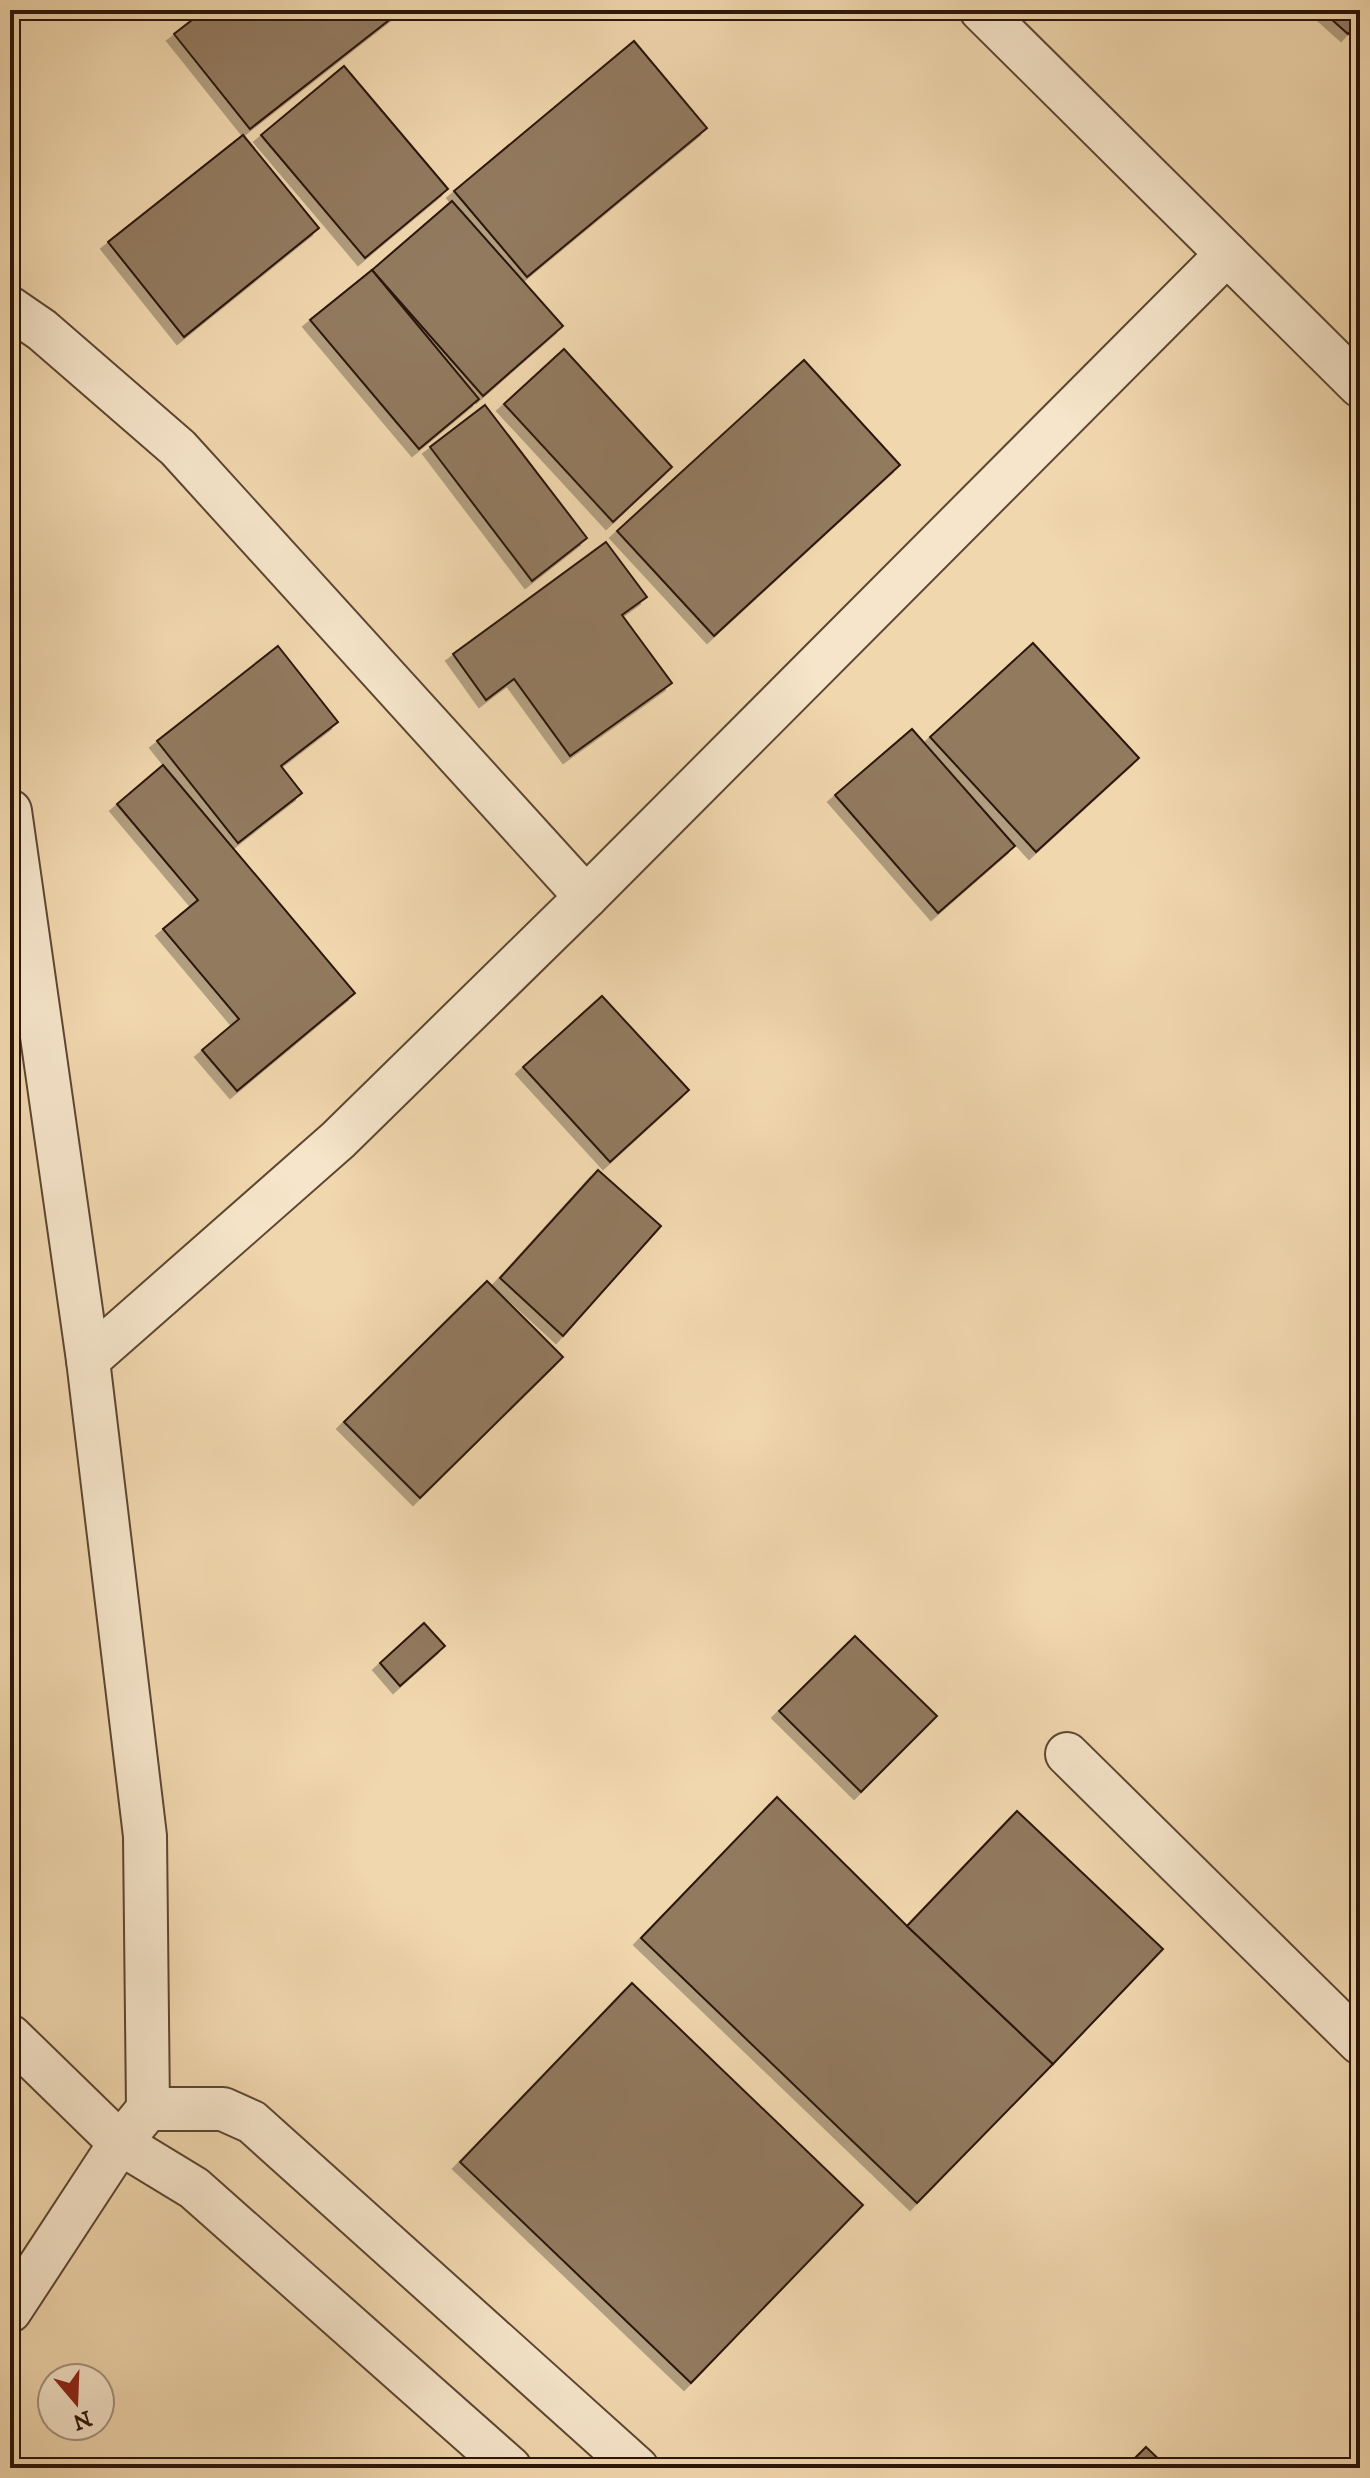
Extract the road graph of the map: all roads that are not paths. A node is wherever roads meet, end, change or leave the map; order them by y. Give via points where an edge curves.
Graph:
1 (981, 10) edge
2 (1227, 254) junction
3 (10, 308) edge
4 (1360, 386) edge
5 (10, 811) edge
6 (586, 897) junction
7 (88, 1360) junction
8 (1067, 1754) dead end
9 (10, 2036) edge
10 (1360, 2043) edge
11 (148, 2109) junction
12 (120, 2143) junction
13 (10, 2311) edge
14 (616, 2461) edge
15 (510, 2468) edge

1 - 2 street
2 - 4 street
2 - 6 street
3 - 6 street via 178,448
5 - 7 street
6 - 7 street via 338,1140
7 - 11 street via 145,1836
8 - 10 street
9 - 12 street
11 - 12 street
11 - 14 street via 223,2109 252,2122
12 - 13 street
12 - 15 street via 194,2188

